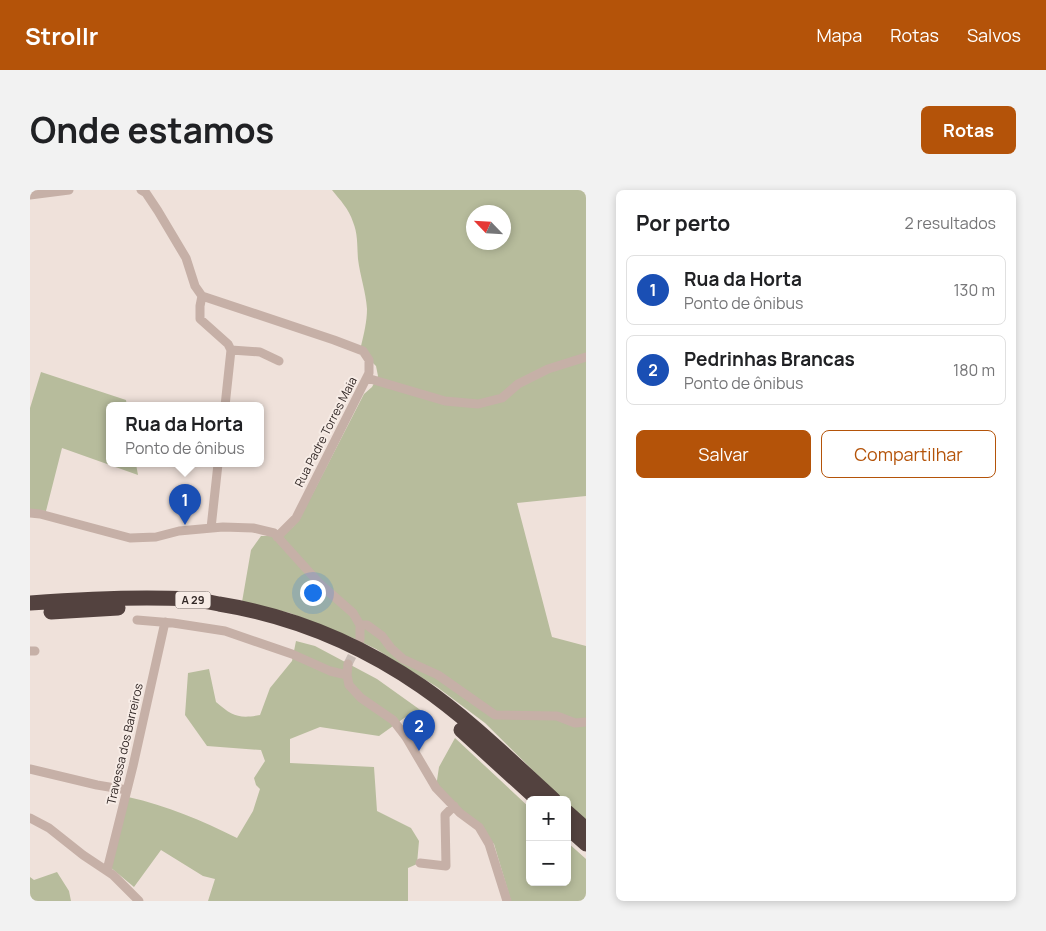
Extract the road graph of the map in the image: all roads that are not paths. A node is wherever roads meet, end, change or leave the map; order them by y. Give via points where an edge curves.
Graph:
1 (69, 190) edge
2 (141, 190) edge
3 (30, 195) edge
4 (202, 296) junction
5 (231, 350) junction
6 (586, 357) edge
7 (280, 361) dead end
8 (367, 378) junction
9 (225, 402) edge
10 (218, 467) edge
11 (30, 513) edge
12 (211, 528) junction
13 (277, 537) junction
14 (30, 603) edge
15 (30, 614) edge
16 (138, 620) dead end
17 (165, 622) junction
18 (360, 626) junction
19 (360, 640) tunnel mouth
20 (348, 664) tunnel mouth
21 (348, 675) junction
22 (586, 722) edge
23 (30, 769) edge
24 (127, 790) junction
25 (534, 796) edge
26 (549, 796) edge
27 (454, 806) junction
28 (571, 816) edge
29 (30, 818) edge
30 (586, 829) edge
31 (571, 831) edge
32 (586, 844) edge
33 (420, 864) dead end
34 (107, 870) junction
35 (139, 901) edge
36 (507, 901) edge

1 - 3 street
2 - 4 street via 158,211 186,258 195,286
4 - 5 street via 200,319
4 - 8 street, Rua Padre Torres Maia via 363,351 369,360
5 - 7 street via 260,352
5 - 9 street
6 - 8 street via 548,369 518,384 502,398 478,404 445,401
8 - 13 street, Rua Padre Torres Maia via 296,518
10 - 12 street
11 - 12 street via 130,538
12 - 13 street via 253,528 274,533
13 - 18 street via 320,584 353,613
14 - 26 highway, A 29 via 97,598 191,600 276,616 328,634 377,658 429,692
15 - 25 highway, A 29 via 98,608 189,609 234,616 300,634 372,666 417,695 451,721
16 - 17 street
17 - 21 street via 225,631
17 - 24 street, Travessa dos Barreiros
18 - 19 street
18 - 22 street via 367,625 403,659 438,675 495,715 557,716 575,723
20 - 21 street
21 - 27 street via 349,685 361,698 393,720 436,788
23 - 24 street
24 - 34 street, Travessa dos Barreiros
27 - 33 street via 445,815 446,866
27 - 36 street via 479,827 489,844
28 - 30 highway
29 - 34 street
31 - 32 highway
34 - 35 street

